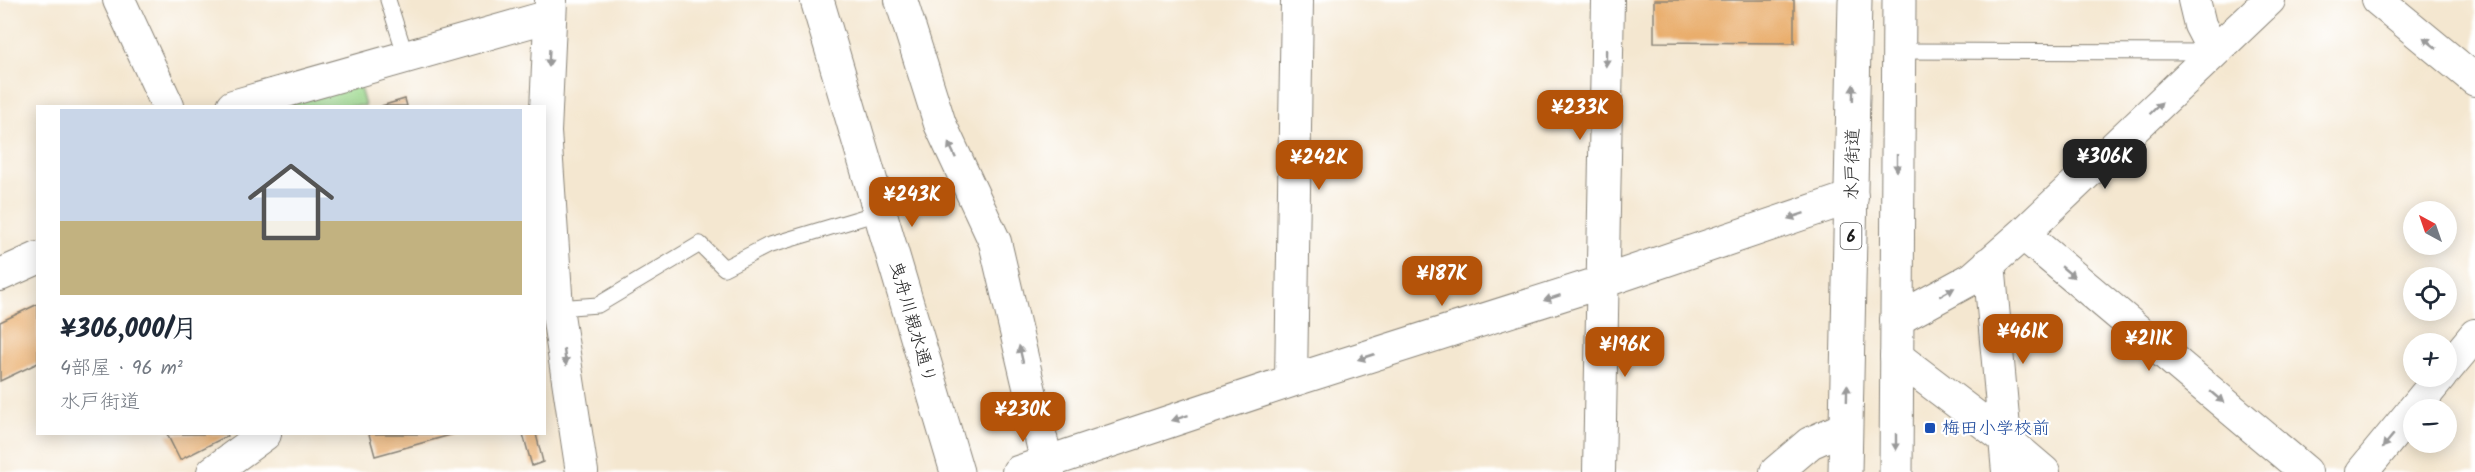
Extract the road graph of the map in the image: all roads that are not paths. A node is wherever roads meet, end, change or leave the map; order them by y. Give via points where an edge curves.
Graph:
1 (119, 0) edge
2 (388, 0) edge
3 (817, 0) edge
4 (901, 0) edge
5 (1297, 0) edge
6 (1608, 0) edge
7 (1855, 0) edge
8 (1899, 0) edge
9 (2194, 0) edge
10 (2269, 0) edge
11 (2378, 0) edge
12 (551, 8) edge
13 (1898, 51) junction
14 (2214, 52) junction
15 (406, 57) junction
16 (2475, 80) edge
17 (168, 105) edge
18 (237, 105) edge
19 (546, 111) edge
20 (546, 162) edge
21 (1852, 197) junction
22 (881, 212) junction
23 (2023, 234) junction
24 (36, 259) edge
25 (1989, 263) junction
26 (0, 275) edge
27 (1602, 282) junction
28 (551, 310) edge
29 (1896, 320) junction
30 (2475, 335) edge
31 (1896, 356) junction
32 (2457, 357) edge
33 (1291, 381) junction
34 (2432, 387) edge
35 (1846, 427) junction
36 (263, 435) edge
37 (2004, 438) junction
38 (1048, 466) edge
39 (213, 472) edge
40 (582, 472) edge
41 (957, 472) edge
42 (1018, 472) edge
43 (1599, 472) edge
44 (1776, 472) edge
45 (1845, 472) edge
46 (1896, 472) edge
47 (2008, 472) edge
48 (2044, 472) edge
49 (2306, 472) edge
50 (2362, 472) edge

1 - 17 street
2 - 15 lane
3 - 22 main road, 曳舟川親水通り
38 -> 4 street via 995,242 940,124
5 - 33 street
6 -> 27 street
21 -> 7 main road, 水戸街道 / 6
8 - 13 main road
9 - 14 street via 2200,25
10 - 14 street
16 -> 11 street
12 - 15 street
12 -> 19 street
13 - 14 lane
13 -> 29 main road
23 -> 14 street
15 - 18 street
20 -> 28 street
21 -> 27 street
35 -> 21 main road, 水戸街道 / 6
22 - 28 lane via 767,246 724,268 700,244 598,305
22 - 41 main road, 曳舟川親水通り
23 - 25 street
23 -> 49 street
24 - 26 street
29 -> 25 street via 1972,278
25 - 37 street
27 -> 33 street
27 - 43 street
28 -> 40 street
29 - 31 main road
30 - 32 street
31 - 37 street
31 -> 46 main road
33 -> 38 street
34 -> 50 street
35 - 44 street via 1810,443
35 - 45 main road, 水戸街道 / 6
36 - 39 street
37 - 47 street
37 - 48 street
38 - 42 street

